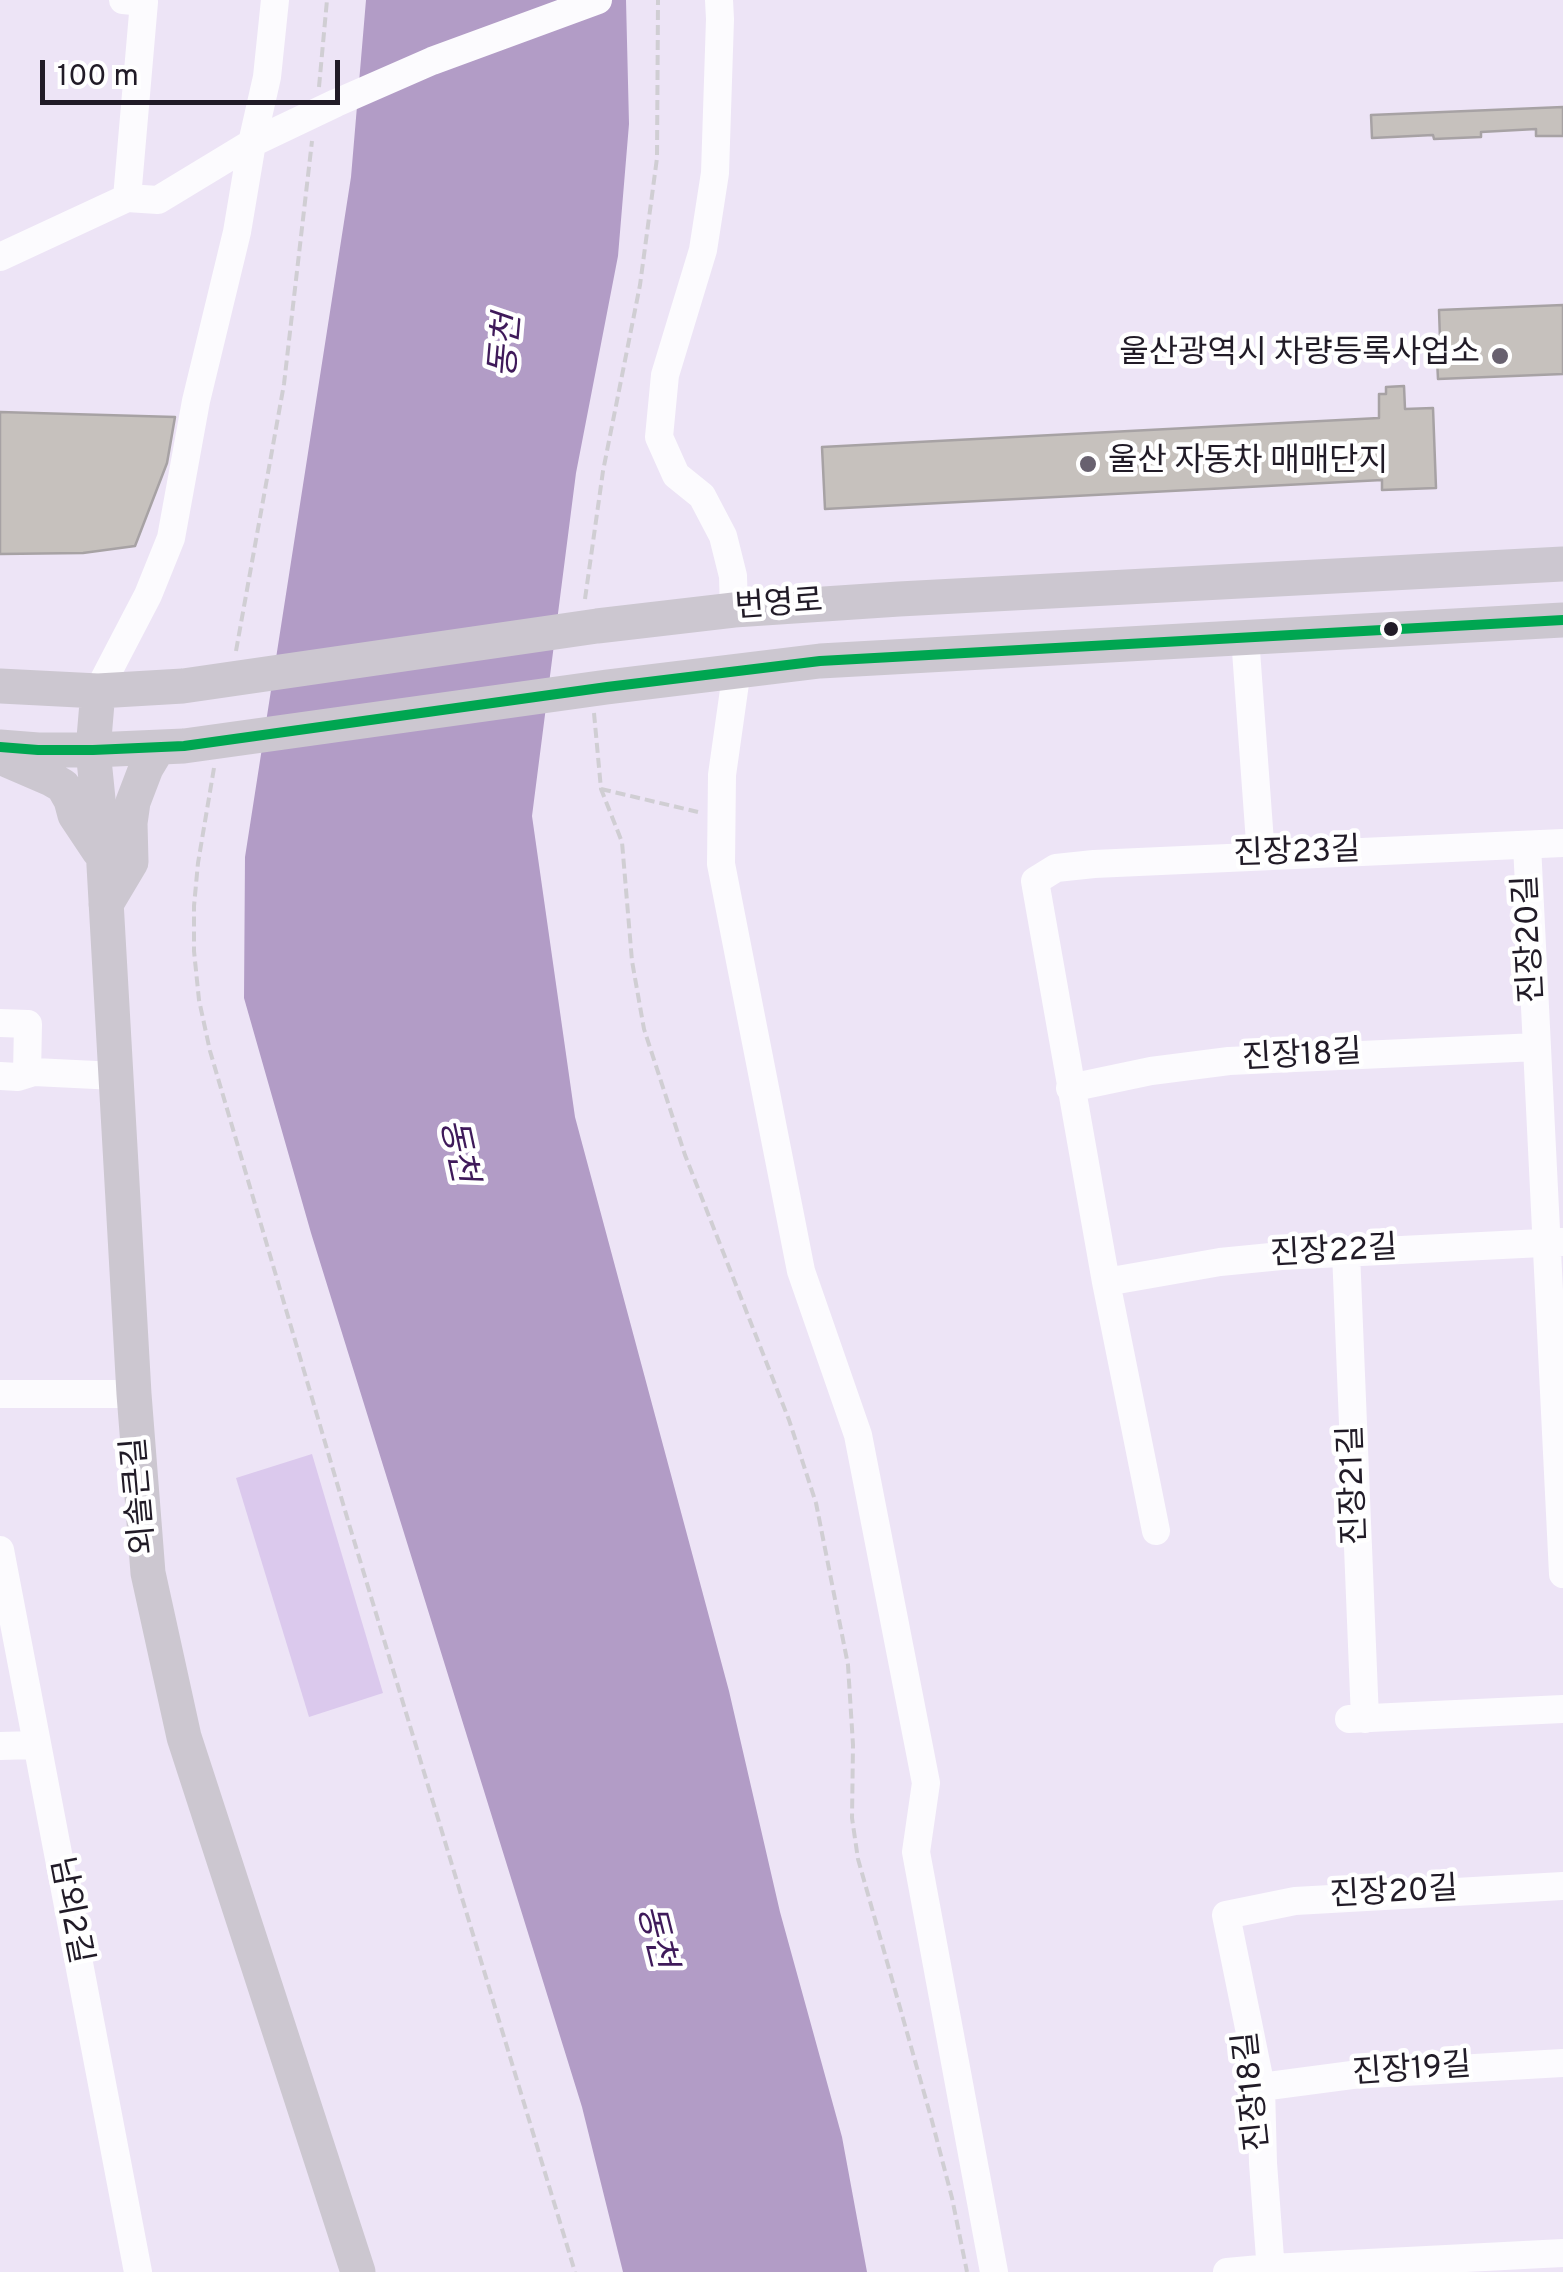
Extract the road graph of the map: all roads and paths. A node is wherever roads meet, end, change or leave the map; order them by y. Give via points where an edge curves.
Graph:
1 (123, 0) edge
2 (275, 0) edge
3 (327, 0) edge
4 (598, 0) edge
5 (658, 0) edge
6 (718, 0) edge
7 (317, 101) dead end
8 (259, 140) junction
9 (312, 140) dead end
10 (126, 198) junction
11 (0, 257) edge
12 (1563, 564) edge
13 (585, 598) dead end
14 (734, 610) junction
15 (1563, 620) edge
16 (1246, 637) junction
17 (233, 664) dead end
18 (738, 669) junction
19 (0, 686) edge
20 (98, 690) junction
21 (594, 705) dead end
22 (0, 746) edge
23 (154, 748) junction
24 (93, 750) junction
25 (0, 757) edge
26 (216, 759) dead end
27 (601, 789) junction
28 (709, 814) dead end
29 (1563, 843) edge
30 (1527, 844) junction
31 (1262, 856) junction
32 (104, 858) junction
33 (106, 904) junction
34 (0, 1024) edge
35 (1536, 1047) junction
36 (14, 1075) edge
37 (116, 1076) junction
38 (1070, 1088) junction
39 (1554, 1243) edge
40 (1346, 1252) junction
41 (1106, 1282) junction
42 (0, 1394) edge
43 (134, 1394) junction
44 (1156, 1531) dead end
45 (0, 1550) edge
46 (1563, 1574) edge
47 (1563, 1709) edge
48 (36, 1745) junction
49 (0, 1746) edge
50 (1563, 1886) edge
51 (1226, 1915) joint
52 (1563, 2063) edge
53 (1261, 2086) junction
54 (1563, 2254) edge
55 (1271, 2270) edge
56 (138, 2272) edge
57 (358, 2272) edge
58 (575, 2272) edge
59 (967, 2272) edge
60 (994, 2272) edge
61 (1226, 2272) edge

1 - 10 street via 144,2
2 - 8 street
3 - 7 path
4 - 8 street via 432,61
5 - 13 path via 656,158
6 - 14 street via 715,173 703,250 665,376 659,437 676,476 702,496 723,536
8 - 10 street via 158,200
8 - 20 street via 196,401 171,538
9 - 17 path via 284,384
10 - 11 street
12 - 14 main road, 번영로
14 - 20 main road, 번영로 via 155,688
15 - 16 main road, 번영로
16 - 18 main road, 번영로
16 - 31 street
18 - 23 main road, 번영로
18 - 60 street via 722,774 721,864 802,1271 858,1434 926,1784 916,1852
19 - 20 main road, 번영로
20 - 24 main road, 외솔큰길
21 - 27 path
22 - 24 main road, 번영로
23 - 24 main road, 번영로
23 - 33 main road via 134,802 131,862
24 - 32 main road, 외솔큰길
25 - 32 main road via 63,786
26 - 58 path via 194,906 199,1000 210,1051
27 - 28 path
27 - 59 path via 622,842 632,961 660,1084 816,1502 848,1665 858,1859
29 - 30 street, 진장23길
30 - 31 street, 진장23길
30 - 35 street, 진장20길
31 - 38 street, 진장23길 via 1056,868 1035,881
32 - 33 main road, 외솔큰길
33 - 37 main road, 외솔큰길
34 - 36 street via 28,1024
35 - 38 street, 진장18길 via 1229,1061
35 - 39 street, 진장20길
36 - 37 street
37 - 43 main road, 외솔큰길
38 - 41 street
39 - 40 street, 진장22길
39 - 46 street, 진장20길
40 - 41 street, 진장22길 via 1220,1262
40 - 47 street, 진장21길 via 1357,1719
41 - 44 street
42 - 43 street
43 - 57 main road, 외솔큰길 via 148,1573 184,1737
45 - 48 street, 남외2길
48 - 49 street
48 - 56 street, 남외2길
50 - 51 street, 진장20길 via 1296,1901
51 - 53 street, 진장18길
52 - 53 street, 진장19길 via 1352,2074
53 - 55 street, 진장18길
54 - 55 street
55 - 61 street

